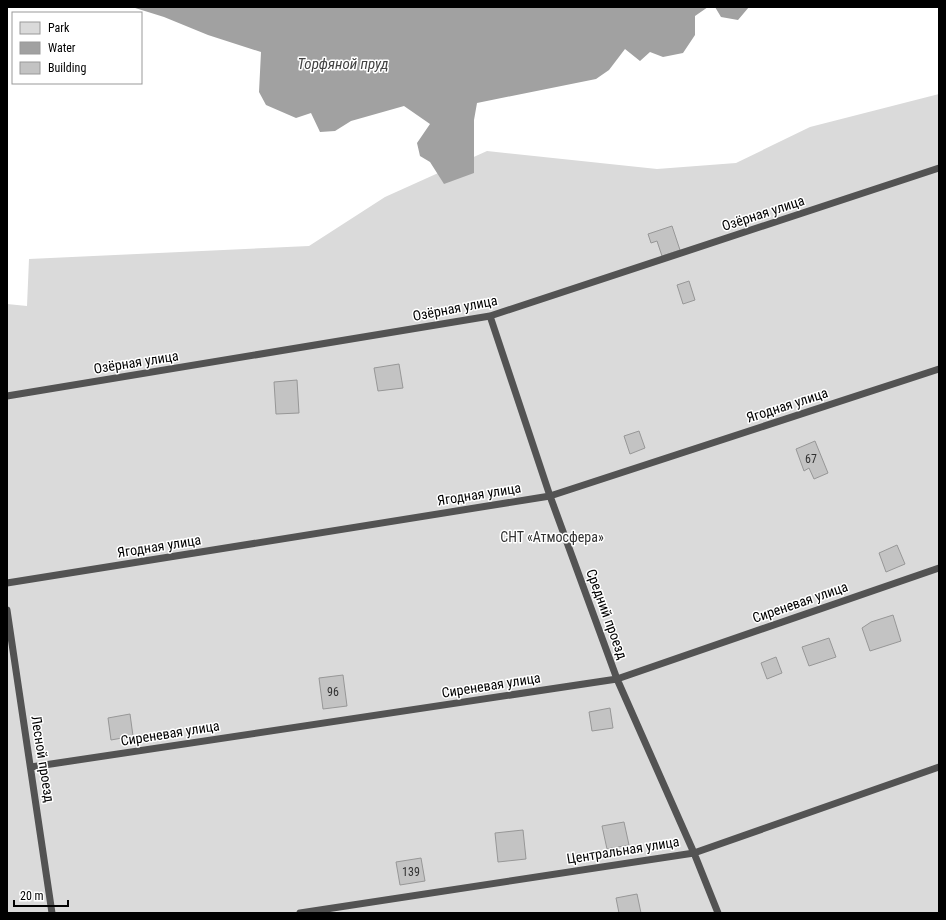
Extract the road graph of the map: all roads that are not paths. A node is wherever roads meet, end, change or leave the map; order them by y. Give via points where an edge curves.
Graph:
1 (939, 168) edge
2 (490, 316) junction
3 (939, 369) edge
4 (7, 396) edge
5 (550, 496) junction
6 (939, 568) edge
7 (7, 583) edge
8 (7, 610) edge
9 (618, 679) junction
10 (31, 767) junction
11 (939, 767) edge
12 (694, 853) junction
13 (52, 913) edge
14 (300, 913) edge
15 (718, 913) edge

1 - 2 lane, Озёрная улица
2 - 4 lane, Озёрная улица
2 - 5 lane, Средний проезд
3 - 5 lane, Ягодная улица
5 - 7 lane, Ягодная улица
5 - 9 lane, Средний проезд
6 - 9 lane, Сиреневая улица
8 - 10 lane, Лесной проезд
9 - 10 lane, Сиреневая улица
9 - 12 lane, Средний проезд
10 - 13 lane, Лесной проезд
11 - 12 lane, Центральная улица
12 - 14 lane, Центральная улица
12 - 15 lane, Средний проезд

